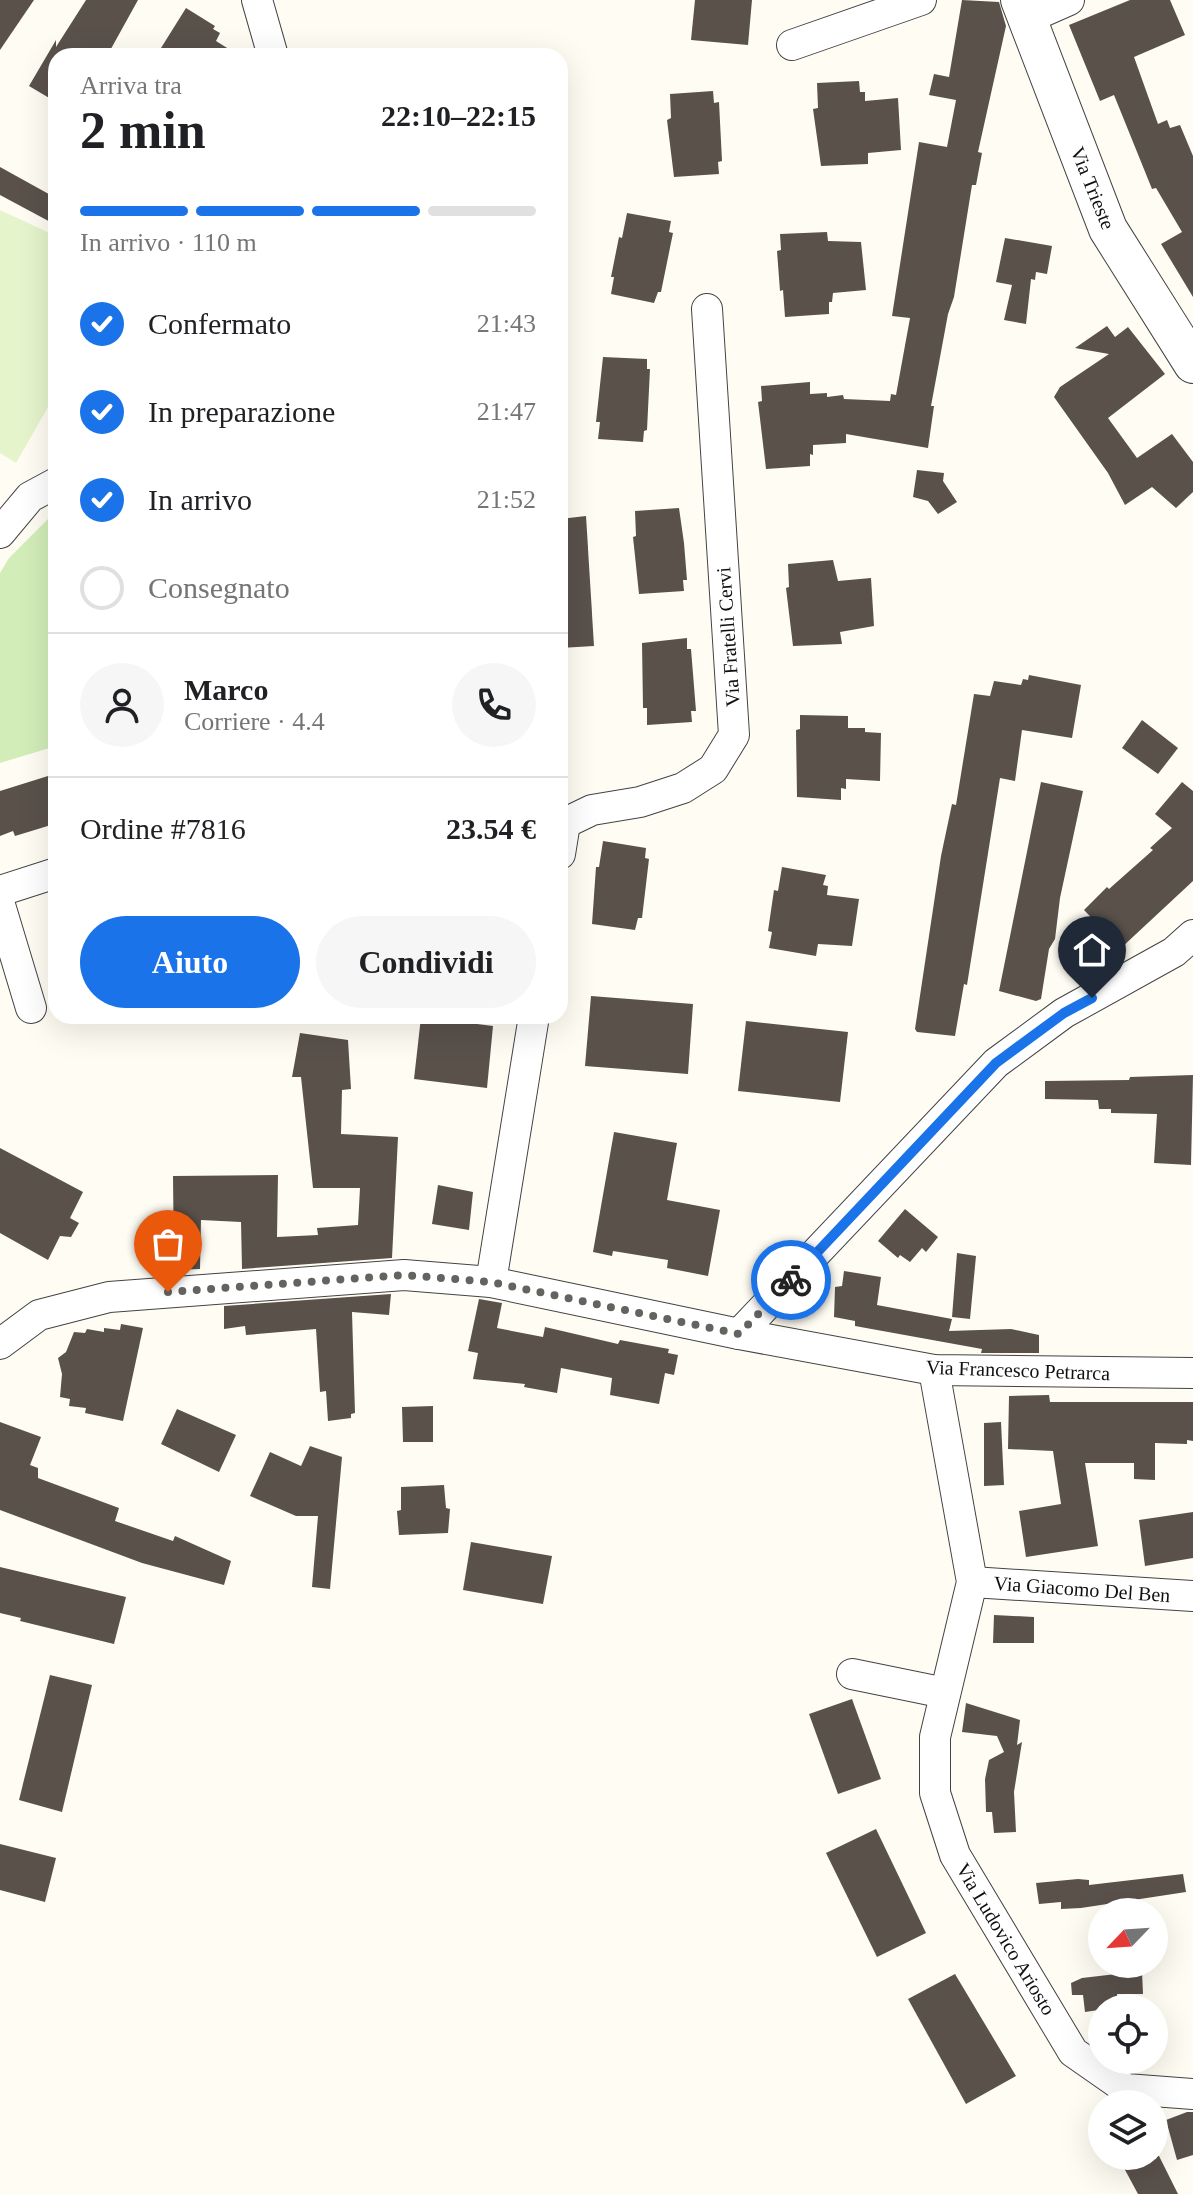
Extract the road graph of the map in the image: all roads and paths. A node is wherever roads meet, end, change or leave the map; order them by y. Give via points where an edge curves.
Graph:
1 (257, 0) edge
2 (921, 0) edge
3 (1069, 0) edge
4 (1023, 10) edge
5 (792, 45) dead end
6 (271, 48) edge
7 (707, 309) dead end
8 (1192, 359) edge
9 (48, 487) edge
10 (0, 533) edge
11 (568, 819) edge
12 (48, 876) edge
13 (0, 891) edge
14 (0, 905) edge
15 (1193, 935) edge
16 (31, 1008) dead end
17 (533, 1024) edge
18 (491, 1282) junction
19 (739, 1334) junction
20 (0, 1344) edge
21 (934, 1370) junction
22 (1193, 1373) edge
23 (972, 1582) junction
24 (1193, 1596) edge
25 (852, 1674) dead end
26 (945, 1693) junction
27 (1193, 2094) edge

1 - 6 street
2 - 5 street
3 - 4 street
4 - 8 street, Via Trieste via 1108,229
7 - 11 street, Via Fratelli Cervi via 734,735 713,769 683,788
9 - 10 street via 30,497
12 - 13 street
14 - 16 street
15 - 19 street via 1174,952 1064,1013 996,1063
17 - 18 street
18 - 19 street, Via Francesco Petrarca
18 - 20 street, Via Francesco Petrarca via 404,1275 109,1297 39,1315
19 - 21 street, Via Francesco Petrarca
21 - 22 street, Via Francesco Petrarca
21 - 23 street, Via Ludovico Ariosto
23 - 24 street, Via Giacomo Del Ben
23 - 26 street, Via Ludovico Ariosto
25 - 26 street
26 - 27 street, Via Ludovico Ariosto via 935,1737 935,1793 955,1855 1073,2052 1126,2089

